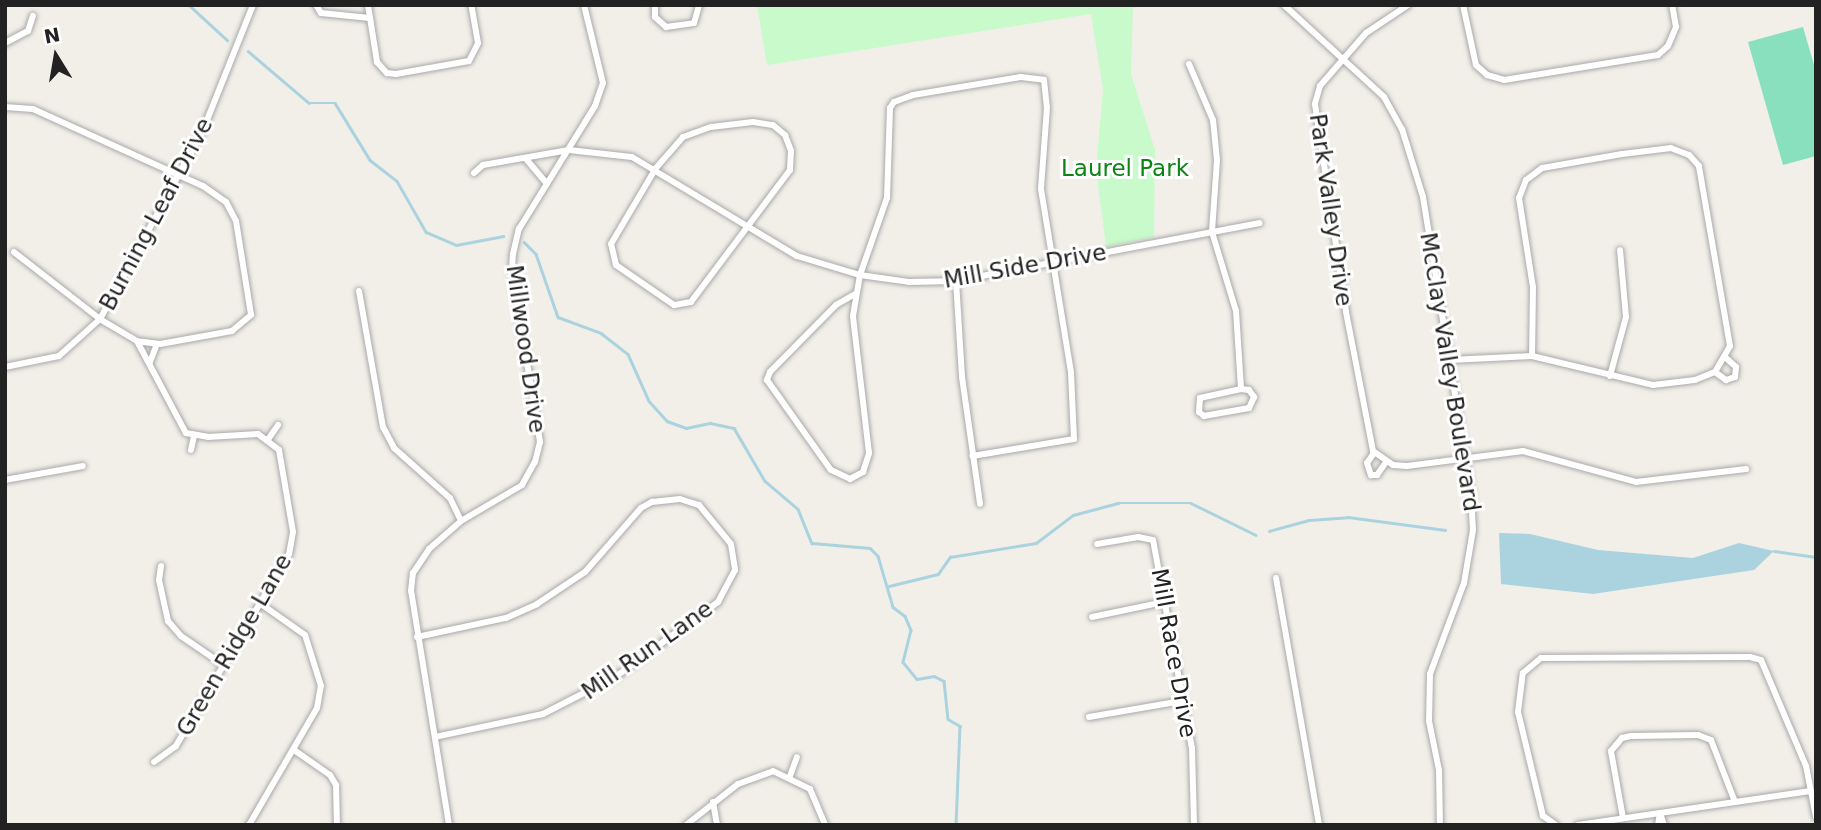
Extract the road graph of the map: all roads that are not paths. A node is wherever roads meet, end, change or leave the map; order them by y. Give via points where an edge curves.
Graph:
1 (253, 5) edge
2 (316, 5) edge
3 (368, 5) edge
4 (471, 5) edge
5 (584, 5) edge
6 (655, 5) edge
7 (699, 5) edge
8 (1284, 5) edge
9 (1408, 5) edge
10 (1462, 5) edge
11 (1672, 5) edge
12 (33, 16) dead end
13 (370, 18) junction
14 (5, 43) edge
15 (1344, 56) junction
16 (1189, 64) dead end
17 (5, 107) edge
18 (569, 150) junction
19 (527, 160) junction
20 (656, 168) junction
21 (474, 173) dead end
22 (179, 175) junction
23 (547, 184) junction
24 (1259, 223) dead end
25 (747, 228) junction
26 (1212, 232) junction
27 (1620, 250) dead end
28 (14, 252) dead end
29 (1054, 262) junction
30 (860, 275) junction
31 (956, 281) junction
32 (359, 291) dead end
33 (855, 294) junction
34 (100, 319) junction
35 (137, 341) junction
36 (158, 344) junction
37 (1532, 356) junction
38 (1726, 358) junction
39 (1450, 360) junction
40 (150, 362) junction
41 (5, 368) edge
42 (1715, 372) junction
43 (1610, 376) junction
44 (1241, 389) junction
45 (278, 425) dead end
46 (194, 436) junction
47 (269, 438) junction
48 (191, 450) dead end
49 (1374, 453) junction
50 (972, 456) junction
51 (1464, 456) junction
52 (1386, 462) junction
53 (83, 466) dead end
54 (1746, 469) dead end
55 (5, 480) edge
56 (980, 504) dead end
57 (461, 521) junction
58 (1097, 544) dead end
59 (161, 566) dead end
60 (1276, 578) dead end
61 (1164, 602) junction
62 (261, 604) junction
63 (1092, 617) dead end
64 (417, 637) junction
65 (222, 664) junction
66 (1182, 701) junction
67 (1089, 717) dead end
68 (435, 737) junction
69 (294, 750) junction
70 (797, 757) dead end
71 (154, 762) dead end
72 (790, 776) junction
73 (1811, 791) junction
74 (713, 802) junction
75 (1735, 802) junction
76 (1660, 813) junction
77 (1816, 817) edge
78 (1623, 818) junction
79 (1545, 821) edge
80 (249, 825) edge
81 (337, 825) edge
82 (449, 825) edge
83 (686, 825) edge
84 (718, 825) edge
85 (825, 825) edge
86 (1194, 825) edge
87 (1319, 825) edge
88 (1440, 825) edge
89 (1556, 825) edge
90 (1578, 825) edge
91 (1658, 825) edge
92 (1664, 825) edge

1 - 22 street, Burning Leaf Drive
2 - 13 street via 321,13
3 - 13 street
4 - 13 street via 478,43 469,61 396,74 380,68
5 - 18 street, Millwood Drive via 603,83
6 - 7 street via 655,17 666,27 694,23
8 - 15 street, McClay Valley Boulevard
9 - 15 street, Park Valley Drive via 1388,14
10 - 11 street via 1476,65 1487,75 1504,80 1658,55 1668,46 1676,27
12 - 14 street via 27,31
15 - 39 street, McClay Valley Boulevard via 1384,97 1415,162
15 - 49 street, Park Valley Drive via 1320,86 1315,116 1365,428
16 - 26 street via 1213,120 1217,160
17 - 22 street via 33,109
18 - 19 street, Mill Side Drive
18 - 20 street, Mill Side Drive via 601,150
18 - 23 street, Millwood Drive
19 - 21 street, Mill Side Drive via 483,165
19 - 23 street
20 - 25 street, Mill Side Drive
20 - 25 street via 667,151 697,131 753,122 774,125 785,135 791,151 790,170
20 - 25 street via 609,250 616,265 674,305 691,302
22 - 34 street, Burning Leaf Drive
22 - 36 street via 226,202 236,221 251,315 232,331
23 - 57 street, Millwood Drive via 519,229 512,271 540,442 535,462 522,485
24 - 26 street, Mill Side Drive
25 - 30 street, Mill Side Drive via 797,256
26 - 29 street, Mill Side Drive
26 - 44 street via 1236,311
27 - 43 street via 1626,317
28 - 34 street
29 - 30 street via 1041,189 1047,85 1035,76 894,102 887,198
29 - 31 street, Mill Side Drive
29 - 50 street via 1071,373 1074,439
30 - 31 street, Mill Side Drive via 909,282
30 - 33 street
31 - 50 street
32 - 57 street via 383,427 394,448 450,498
33 - 33 street via 836,305 769,372 767,380 831,470 850,479 863,472 869,453 853,316
34 - 35 street
34 - 41 street, Burning Leaf Drive via 59,356
35 - 36 street
35 - 40 street
36 - 40 street
37 - 38 street via 1533,287 1519,198 1526,180 1542,168 1671,148 1699,166 1730,346
37 - 39 street
37 - 43 street
38 - 42 street
38 - 42 street via 1736,367 1735,377 1726,380
39 - 51 street, McClay Valley Boulevard
40 - 46 street via 186,433
42 - 43 street via 1695,380 1653,385
44 - 44 street via 1200,398 1199,412 1204,416 1249,408 1254,397
45 - 47 street
46 - 47 street via 239,433
46 - 48 street
47 - 62 street, Green Ridge Lane via 279,450 293,532 289,554
49 - 52 street
49 - 52 street, Park Valley Drive via 1367,463 1371,475 1377,475
50 - 56 street
51 - 52 street, Park Valley Drive via 1407,466
51 - 54 street, Park Valley Drive via 1522,451 1636,482
51 - 88 street, McClay Valley Boulevard via 1471,493 1470,552 1464,583 1436,651 1428,700
53 - 55 street
57 - 64 street, Millwood Drive via 429,549 413,573
58 - 61 street, Mill Race Drive via 1138,537 1153,540
59 - 65 street via 159,580 168,621 181,636
60 - 87 street
61 - 63 street
61 - 66 street, Mill Race Drive
62 - 65 street, Green Ridge Lane
62 - 69 street via 305,635 316,663 321,686 317,708
64 - 68 street, Millwood Drive
64 - 68 street, Mill Run Lane via 506,618 537,604 585,572 641,508 652,502 680,499 699,505 731,544 735,570 718,602 615,677 543,714
65 - 71 street, Green Ridge Lane via 176,746
66 - 67 street
66 - 86 street, Mill Race Drive via 1193,758
68 - 82 street, Millwood Drive
69 - 80 street
69 - 81 street via 330,775 336,785
70 - 72 street
72 - 74 street via 780,771 754,775
72 - 85 street via 810,789
73 - 75 street
73 - 77 street
73 - 79 street via 1792,727 1761,660 1742,656 1533,660 1523,673 1518,712
74 - 83 street
74 - 84 street
75 - 76 street
75 - 78 street via 1711,740 1698,735 1631,736 1622,738 1611,751
76 - 78 street
76 - 91 street
76 - 92 street
78 - 90 street
79 - 89 street

